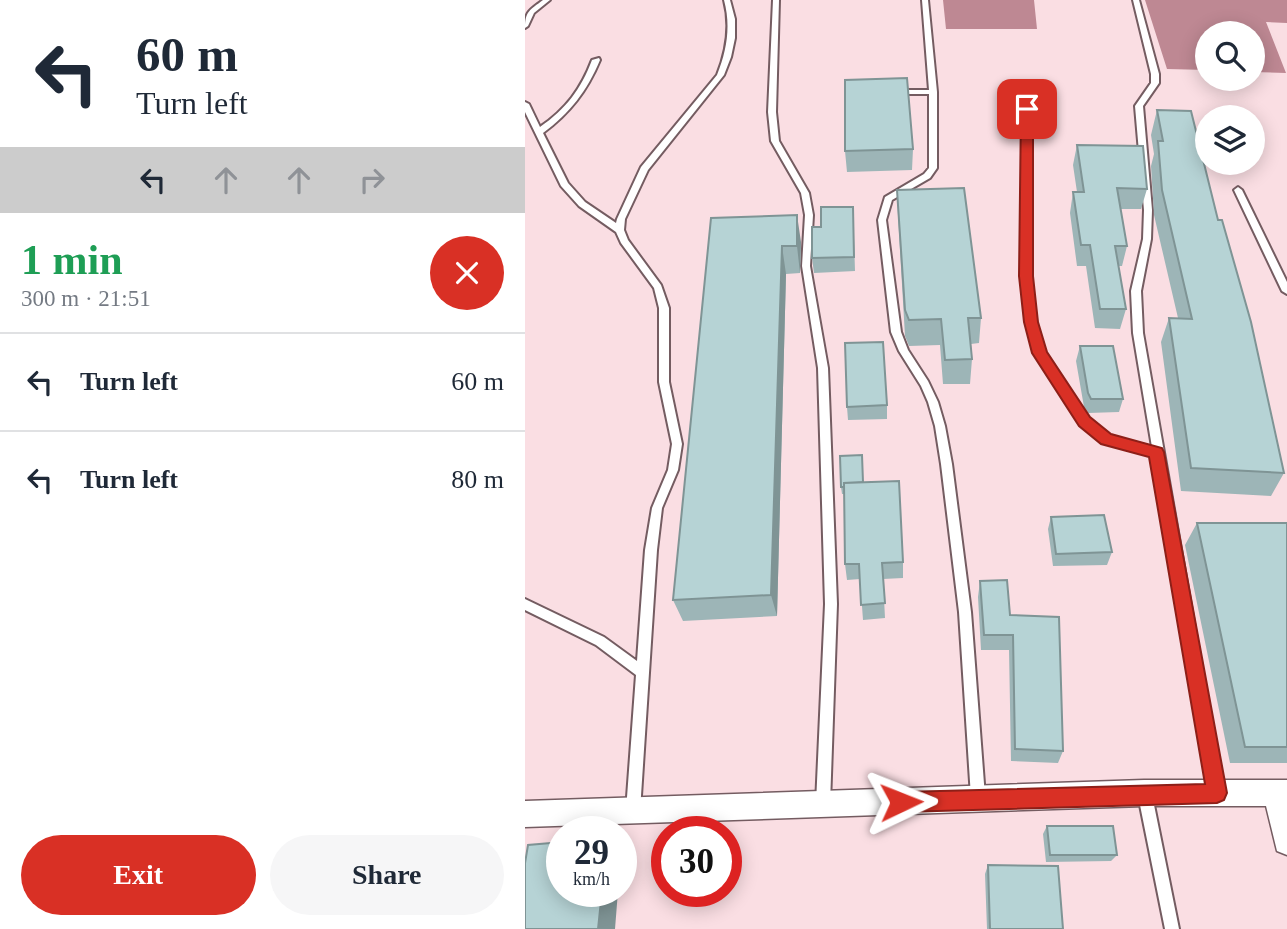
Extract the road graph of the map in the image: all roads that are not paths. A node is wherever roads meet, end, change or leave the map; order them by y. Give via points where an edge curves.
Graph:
1 (547, 0) edge
2 (727, 0) edge
3 (776, 0) edge
4 (925, 0) edge
5 (1136, 0) edge
6 (525, 26) edge
7 (596, 60) dead end
8 (884, 92) edge
9 (933, 92) junction
10 (525, 104) edge
11 (1027, 109) dead end
12 (540, 131) junction
13 (1238, 190) dead end
14 (620, 230) junction
15 (1287, 291) edge
16 (1156, 452) junction
17 (525, 604) edge
18 (642, 672) junction
19 (1144, 793) junction
20 (1217, 793) junction
21 (1281, 793) edge
22 (978, 799) junction
23 (823, 804) junction
24 (633, 811) junction
25 (525, 814) edge
26 (1287, 841) edge
27 (1172, 929) edge

1 - 6 lane via 531,12
2 - 14 lane via 733,27 724,67 712,88 644,169 628,198
3 - 23 lane via 775,141 806,193 806,266 823,368 831,604
4 - 9 lane
5 - 16 lane via 1155,74 1155,83 1139,106 1148,210 1136,291 1137,333
7 - 12 lane via 575,104
8 - 9 lane
9 - 22 lane via 933,168 888,199 882,220 896,332 901,349 933,401 943,446 963,573
10 - 12 lane
11 - 16 lane via 1026,276 1040,353 1084,421 1107,439
12 - 14 lane via 564,184 582,204
13 - 15 lane
14 - 18 lane via 658,287 664,307 664,382 677,444 673,470 657,508
16 - 20 lane
17 - 18 lane via 600,641
18 - 24 lane
19 - 20 street
19 - 22 street
19 - 27 lane
20 - 21 street
21 - 26 street
22 - 23 street
23 - 24 street
24 - 25 street

